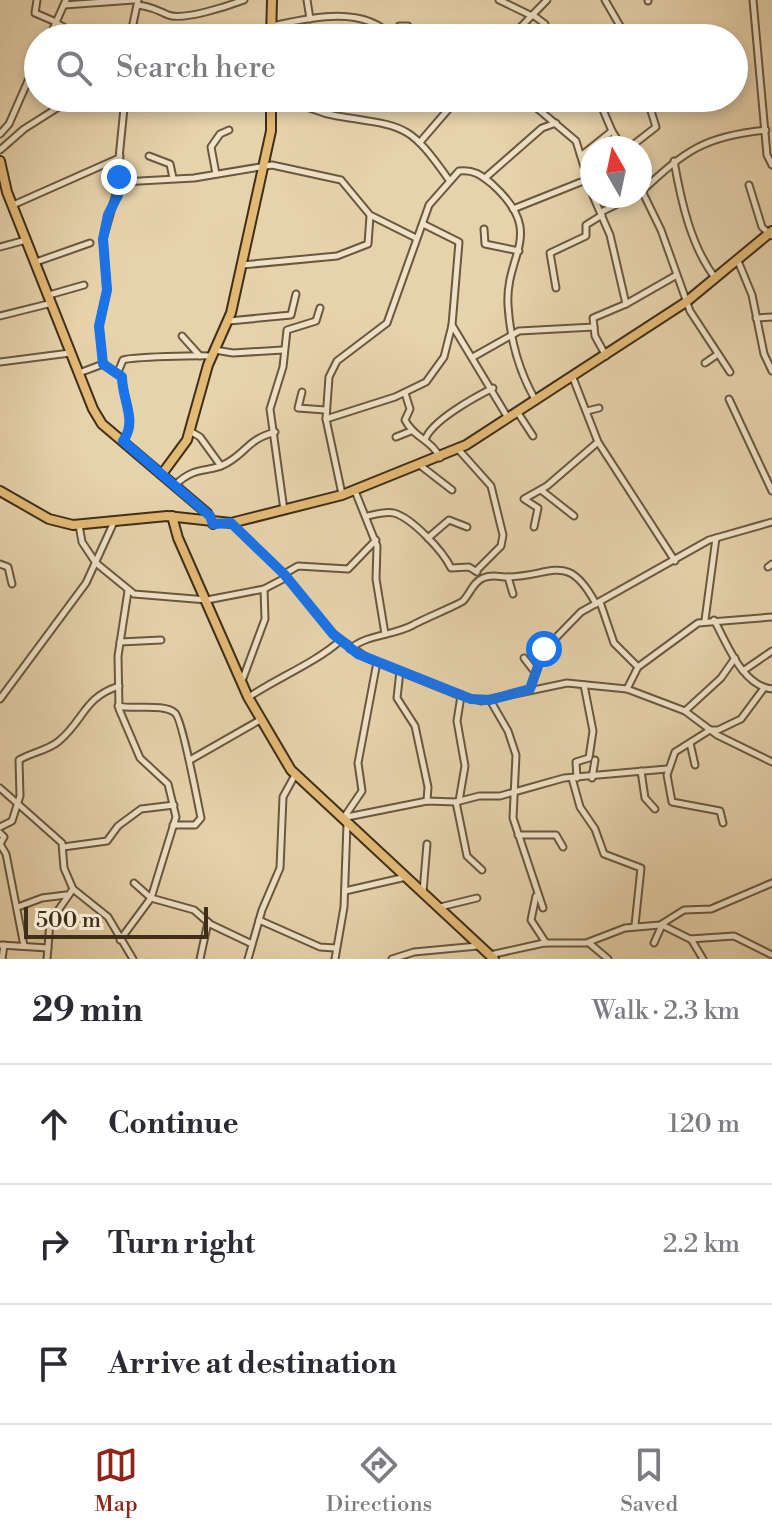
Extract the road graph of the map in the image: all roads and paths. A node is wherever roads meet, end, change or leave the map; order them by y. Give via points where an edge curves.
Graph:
1 (37, 0) edge
2 (244, 0) edge
3 (272, 0) edge
4 (307, 0) edge
5 (499, 0) edge
6 (547, 0) edge
7 (605, 0) edge
8 (753, 0) edge
9 (65, 2) edge
10 (136, 2) edge
11 (532, 16) junction
12 (310, 19) junction
13 (56, 23) joint
14 (132, 24) edge
15 (272, 24) edge
16 (283, 24) edge
17 (371, 24) edge
18 (524, 24) edge
19 (545, 24) edge
20 (619, 24) edge
21 (24, 90) edge
22 (51, 112) edge
23 (124, 112) edge
24 (271, 112) edge
25 (325, 112) edge
26 (446, 112) edge
27 (541, 112) edge
28 (604, 112) edge
29 (651, 112) edge
30 (554, 123) junction
31 (229, 130) dead end
32 (766, 130) junction
33 (612, 131) junction
34 (0, 134) edge
35 (606, 136) edge
36 (615, 136) edge
37 (644, 136) edge
38 (421, 141) junction
39 (0, 150) edge
40 (580, 152) edge
41 (149, 156) dead end
42 (120, 159) junction
43 (0, 161) edge
44 (674, 161) junction
45 (262, 165) junction
46 (772, 165) edge
47 (216, 174) junction
48 (173, 178) junction
49 (485, 178) junction
50 (120, 180) junction
51 (449, 180) junction
52 (580, 182) edge
53 (652, 182) edge
54 (749, 185) dead end
55 (12, 205) junction
56 (598, 208) edge
57 (612, 208) edge
58 (649, 208) edge
59 (513, 209) junction
60 (601, 214) junction
61 (370, 215) junction
62 (423, 224) junction
63 (484, 229) dead end
64 (770, 235) edge
65 (416, 238) junction
66 (26, 240) junction
67 (90, 243) dead end
68 (0, 247) edge
69 (519, 251) junction
70 (737, 260) junction
71 (36, 262) junction
72 (241, 265) junction
73 (675, 276) junction
74 (716, 280) junction
75 (84, 285) dead end
76 (556, 288) dead end
77 (296, 294) dead end
78 (51, 299) junction
79 (686, 302) junction
80 (626, 304) junction
81 (320, 308) dead end
82 (0, 316) edge
83 (772, 317) edge
84 (756, 318) junction
85 (229, 321) junction
86 (452, 325) junction
87 (594, 327) junction
88 (512, 333) junction
89 (182, 336) dead end
90 (772, 348) edge
91 (283, 350) junction
92 (763, 350) junction
93 (70, 353) junction
94 (214, 353) junction
95 (718, 354) junction
96 (200, 356) junction
97 (606, 356) junction
98 (473, 357) junction
99 (0, 362) edge
100 (705, 363) dead end
101 (103, 364) junction
102 (772, 371) edge
103 (118, 372) junction
104 (730, 372) dead end
105 (78, 373) junction
106 (573, 378) junction
107 (493, 388) junction
108 (302, 392) dead end
109 (405, 393) junction
110 (729, 399) dead end
111 (536, 401) junction
112 (599, 408) dead end
113 (325, 410) junction
114 (587, 411) junction
115 (518, 413) junction
116 (508, 418) junction
117 (326, 419) junction
118 (190, 431) junction
119 (411, 431) junction
120 (275, 432) junction
121 (533, 436) dead end
122 (396, 437) dead end
123 (425, 440) junction
124 (123, 441) junction
125 (598, 442) junction
126 (458, 449) junction
127 (440, 458) junction
128 (221, 466) junction
129 (421, 466) junction
130 (162, 474) junction
131 (175, 486) junction
132 (452, 490) dead end
133 (541, 490) junction
134 (0, 491) edge
135 (355, 491) junction
136 (772, 491) edge
137 (342, 495) junction
138 (284, 511) junction
139 (172, 516) junction
140 (368, 516) junction
141 (574, 516) dead end
142 (209, 520) junction
143 (115, 521) junction
144 (772, 522) edge
145 (231, 523) junction
146 (79, 525) junction
147 (467, 527) dead end
148 (534, 527) dead end
149 (428, 538) junction
150 (716, 538) junction
151 (376, 540) junction
152 (675, 561) junction
153 (96, 563) junction
154 (0, 564) edge
155 (476, 571) junction
156 (286, 576) junction
157 (508, 577) junction
158 (480, 579) junction
159 (12, 584) dead end
160 (264, 589) junction
161 (128, 591) junction
162 (513, 594) dead end
163 (207, 600) junction
164 (598, 603) junction
165 (772, 618) edge
166 (705, 620) junction
167 (714, 620) junction
168 (385, 634) junction
169 (161, 640) dead end
170 (340, 641) junction
171 (120, 642) junction
172 (350, 649) junction
173 (772, 651) edge
174 (524, 658) dead end
175 (735, 658) junction
176 (377, 661) junction
177 (638, 667) junction
178 (400, 671) junction
179 (743, 671) junction
180 (535, 672) junction
181 (241, 682) junction
182 (584, 685) junction
183 (119, 686) junction
184 (764, 688) junction
185 (530, 689) junction
186 (627, 689) junction
187 (772, 689) edge
188 (461, 696) junction
189 (248, 697) junction
190 (0, 699) edge
191 (490, 700) junction
192 (118, 706) junction
193 (685, 711) junction
194 (260, 720) junction
195 (710, 730) junction
196 (690, 743) junction
197 (190, 760) junction
198 (595, 760) dead end
199 (772, 762) edge
200 (695, 765) dead end
201 (670, 770) junction
202 (641, 771) junction
203 (295, 775) junction
204 (575, 778) junction
205 (592, 778) junction
206 (0, 788) edge
207 (513, 791) junction
208 (427, 801) junction
209 (18, 802) junction
210 (457, 802) junction
211 (174, 805) junction
212 (655, 809) dead end
213 (344, 820) junction
214 (723, 823) dead end
215 (173, 825) junction
216 (0, 830) edge
217 (518, 835) junction
218 (0, 844) edge
219 (427, 844) dead end
220 (63, 847) junction
221 (563, 847) dead end
222 (482, 870) dead end
223 (406, 877) junction
224 (134, 883) dead end
225 (772, 883) edge
226 (345, 891) junction
227 (70, 892) junction
228 (423, 892) junction
229 (536, 895) junction
230 (151, 898) junction
231 (477, 898) dead end
232 (18, 907) junction
233 (440, 907) junction
234 (543, 908) dead end
235 (259, 920) junction
236 (208, 922) junction
237 (635, 925) junction
238 (662, 925) junction
239 (690, 939) junction
240 (120, 940) junction
241 (546, 943) junction
242 (589, 943) junction
243 (654, 943) dead end
244 (252, 944) junction
245 (2, 945) edge
246 (24, 946) junction
247 (478, 946) junction
248 (48, 948) junction
249 (335, 948) junction
250 (127, 952) junction
251 (772, 955) edge
252 (492, 957) edge
253 (700, 958) edge
254 (2, 959) edge
255 (47, 959) edge
256 (122, 959) edge
257 (133, 959) edge
258 (200, 959) edge
259 (248, 959) edge
260 (335, 959) edge
261 (392, 959) edge
262 (608, 959) edge

1 - 13 street via 35,13
2 - 10 street via 171,15
3 - 15 main road
4 - 12 street
5 - 11 street
6 - 11 street
7 - 20 street
8 - 32 street
9 - 10 street
9 - 13 street
10 - 14 street
11 - 18 street
11 - 19 street
12 - 16 street
12 - 17 street via 340,16
21 - 34 street
22 - 39 street
23 - 42 street
24 - 45 main road
25 - 38 street via 381,122
26 - 38 street
27 - 30 street
28 - 33 street
29 - 37 street via 656,127
30 - 40 street via 576,141
30 - 49 street
31 - 47 street via 211,147
32 - 44 street via 731,133
32 - 46 street
33 - 35 street
33 - 36 street
38 - 51 street
41 - 48 street via 170,164
42 - 50 street
42 - 55 street
43 - 55 main road
44 - 53 street
44 - 74 street via 681,203
45 - 47 street
45 - 61 street via 341,180
45 - 72 main road
47 - 48 street
48 - 50 street
49 - 51 street via 467,170
49 - 59 street
50 - 101 street via 103,239
51 - 62 street via 429,205
52 - 59 street
54 - 64 street
55 - 66 main road
56 - 60 street
57 - 60 street
58 - 73 street
59 - 69 street via 520,226
60 - 76 street via 586,225 586,236 550,253
60 - 80 street
61 - 65 street
61 - 72 street via 368,244 345,254
62 - 65 street
62 - 86 street via 459,242
63 - 69 street via 485,244
64 - 70 main road
65 - 113 street via 388,320 337,361 326,387
66 - 68 street
66 - 71 main road
67 - 71 street
69 - 88 street via 508,298
70 - 74 main road
70 - 84 street
71 - 78 main road
72 - 85 main road
73 - 79 street
73 - 80 street
74 - 79 main road
75 - 78 street
77 - 85 street via 291,315
78 - 82 street
78 - 93 main road
79 - 95 street
79 - 97 main road
80 - 87 street via 595,316
81 - 91 street via 316,321 287,330
83 - 84 street
84 - 92 street
85 - 94 main road
86 - 98 street
86 - 109 street via 442,361 426,382
87 - 88 street
87 - 97 street
88 - 98 street
88 - 111 street
89 - 96 street
90 - 92 street
91 - 94 street
91 - 120 street via 270,409
92 - 102 street
93 - 99 street
93 - 105 main road
94 - 96 street
94 - 118 main road
95 - 100 street
95 - 104 street
96 - 103 street via 134,357 123,360
97 - 106 main road
98 - 107 street
101 - 103 street
101 - 105 street
103 - 124 street via 131,419
105 - 124 main road via 98,417
106 - 111 main road
106 - 114 street
107 - 116 street
107 - 123 street via 429,430
108 - 113 street via 298,408
109 - 117 street
109 - 119 street via 410,409 405,420
110 - 136 street
111 - 115 main road
112 - 114 street
113 - 117 street
114 - 125 street
115 - 116 main road
115 - 121 street
116 - 126 main road
117 - 137 street
118 - 128 street
118 - 130 main road
119 - 122 street
119 - 123 street
120 - 128 street via 250,441
120 - 138 street
123 - 127 street
124 - 130 main road
125 - 133 street
125 - 152 street
126 - 127 main road
126 - 155 street via 491,486 503,535 501,546
127 - 129 main road
128 - 131 street via 197,469
129 - 132 street
129 - 135 main road
130 - 131 main road
131 - 142 main road
133 - 141 street
133 - 148 street via 524,499 538,508
134 - 146 main road via 49,519
135 - 137 main road
135 - 140 street
137 - 138 main road
138 - 145 main road
139 - 142 main road
139 - 143 main road
139 - 163 main road
140 - 149 street via 392,512
140 - 151 street
142 - 145 main road
143 - 146 main road
143 - 153 street
144 - 150 street
145 - 156 street
146 - 153 street via 82,542
147 - 149 street via 449,520
149 - 155 street via 451,568
150 - 152 street
150 - 166 street
151 - 156 street via 346,570 298,566
151 - 168 street
152 - 164 street
153 - 161 street
153 - 190 street
154 - 159 street via 10,569
155 - 158 street
156 - 160 street
156 - 170 street
157 - 158 street
157 - 162 street
157 - 164 street via 555,567 581,580
158 - 168 street via 462,602
160 - 163 street
160 - 181 street via 265,619
161 - 163 street
161 - 171 street
163 - 181 main road
164 - 177 street via 614,643
164 - 180 street via 581,612 544,649
165 - 167 street
166 - 167 street
166 - 177 street
167 - 175 street
168 - 172 street
169 - 171 street
170 - 172 street
170 - 189 street
171 - 183 street
172 - 176 street
173 - 179 street
174 - 180 street
175 - 179 street
175 - 193 street
176 - 178 street
176 - 213 street via 358,763 362,791
177 - 186 street
178 - 188 street
178 - 208 street via 397,698 415,726
179 - 184 street
180 - 185 street
181 - 189 main road
182 - 185 street
182 - 186 street
182 - 204 street via 593,739 589,758 576,762
183 - 192 street
183 - 209 street via 86,705 75,725 52,746 19,760
184 - 187 street
184 - 195 street via 741,719
185 - 191 street
186 - 193 street
188 - 191 street
188 - 210 street via 457,721 465,766
189 - 194 main road
191 - 207 street via 516,755
192 - 197 street via 175,713
192 - 211 street via 140,758 166,780
193 - 195 street
194 - 197 street
194 - 203 main road
195 - 196 street
195 - 199 street
196 - 200 street
196 - 201 street via 675,752
197 - 215 street via 200,821
198 - 205 street
201 - 202 street
201 - 214 street via 672,802 720,811
202 - 205 street
202 - 212 street via 645,798
203 - 213 main road
203 - 235 street via 283,797 280,868
204 - 205 street
204 - 207 street
204 - 237 street via 580,807 604,854 641,868
206 - 209 street
207 - 210 street
207 - 217 street
208 - 210 street
208 - 213 street
209 - 216 street via 12,821
209 - 220 street
210 - 222 street via 467,856
211 - 215 street
211 - 220 street via 141,809 107,841
213 - 223 main road
213 - 226 street
215 - 230 street
216 - 218 street
217 - 221 street via 556,835
217 - 229 street
218 - 232 street
219 - 228 street
220 - 227 street
223 - 226 street
223 - 228 main road
224 - 230 street
225 - 238 street via 711,909 684,910
226 - 249 street
227 - 232 street
227 - 240 street via 108,917
227 - 248 street via 50,922
228 - 233 main road
229 - 234 street
229 - 241 street via 531,920
230 - 236 street via 197,911
230 - 240 street
231 - 233 street
232 - 246 street
233 - 247 main road
235 - 244 street
235 - 249 street via 320,947
236 - 244 street
236 - 258 street
237 - 238 street
237 - 242 street
238 - 239 street
238 - 243 street
239 - 251 street via 734,936
239 - 253 street
240 - 250 street
241 - 242 street
241 - 252 street
242 - 262 street
244 - 259 street
245 - 246 street
245 - 254 street
246 - 248 street
247 - 252 main road
247 - 261 street
248 - 255 street
249 - 260 street
250 - 256 street
250 - 257 street

